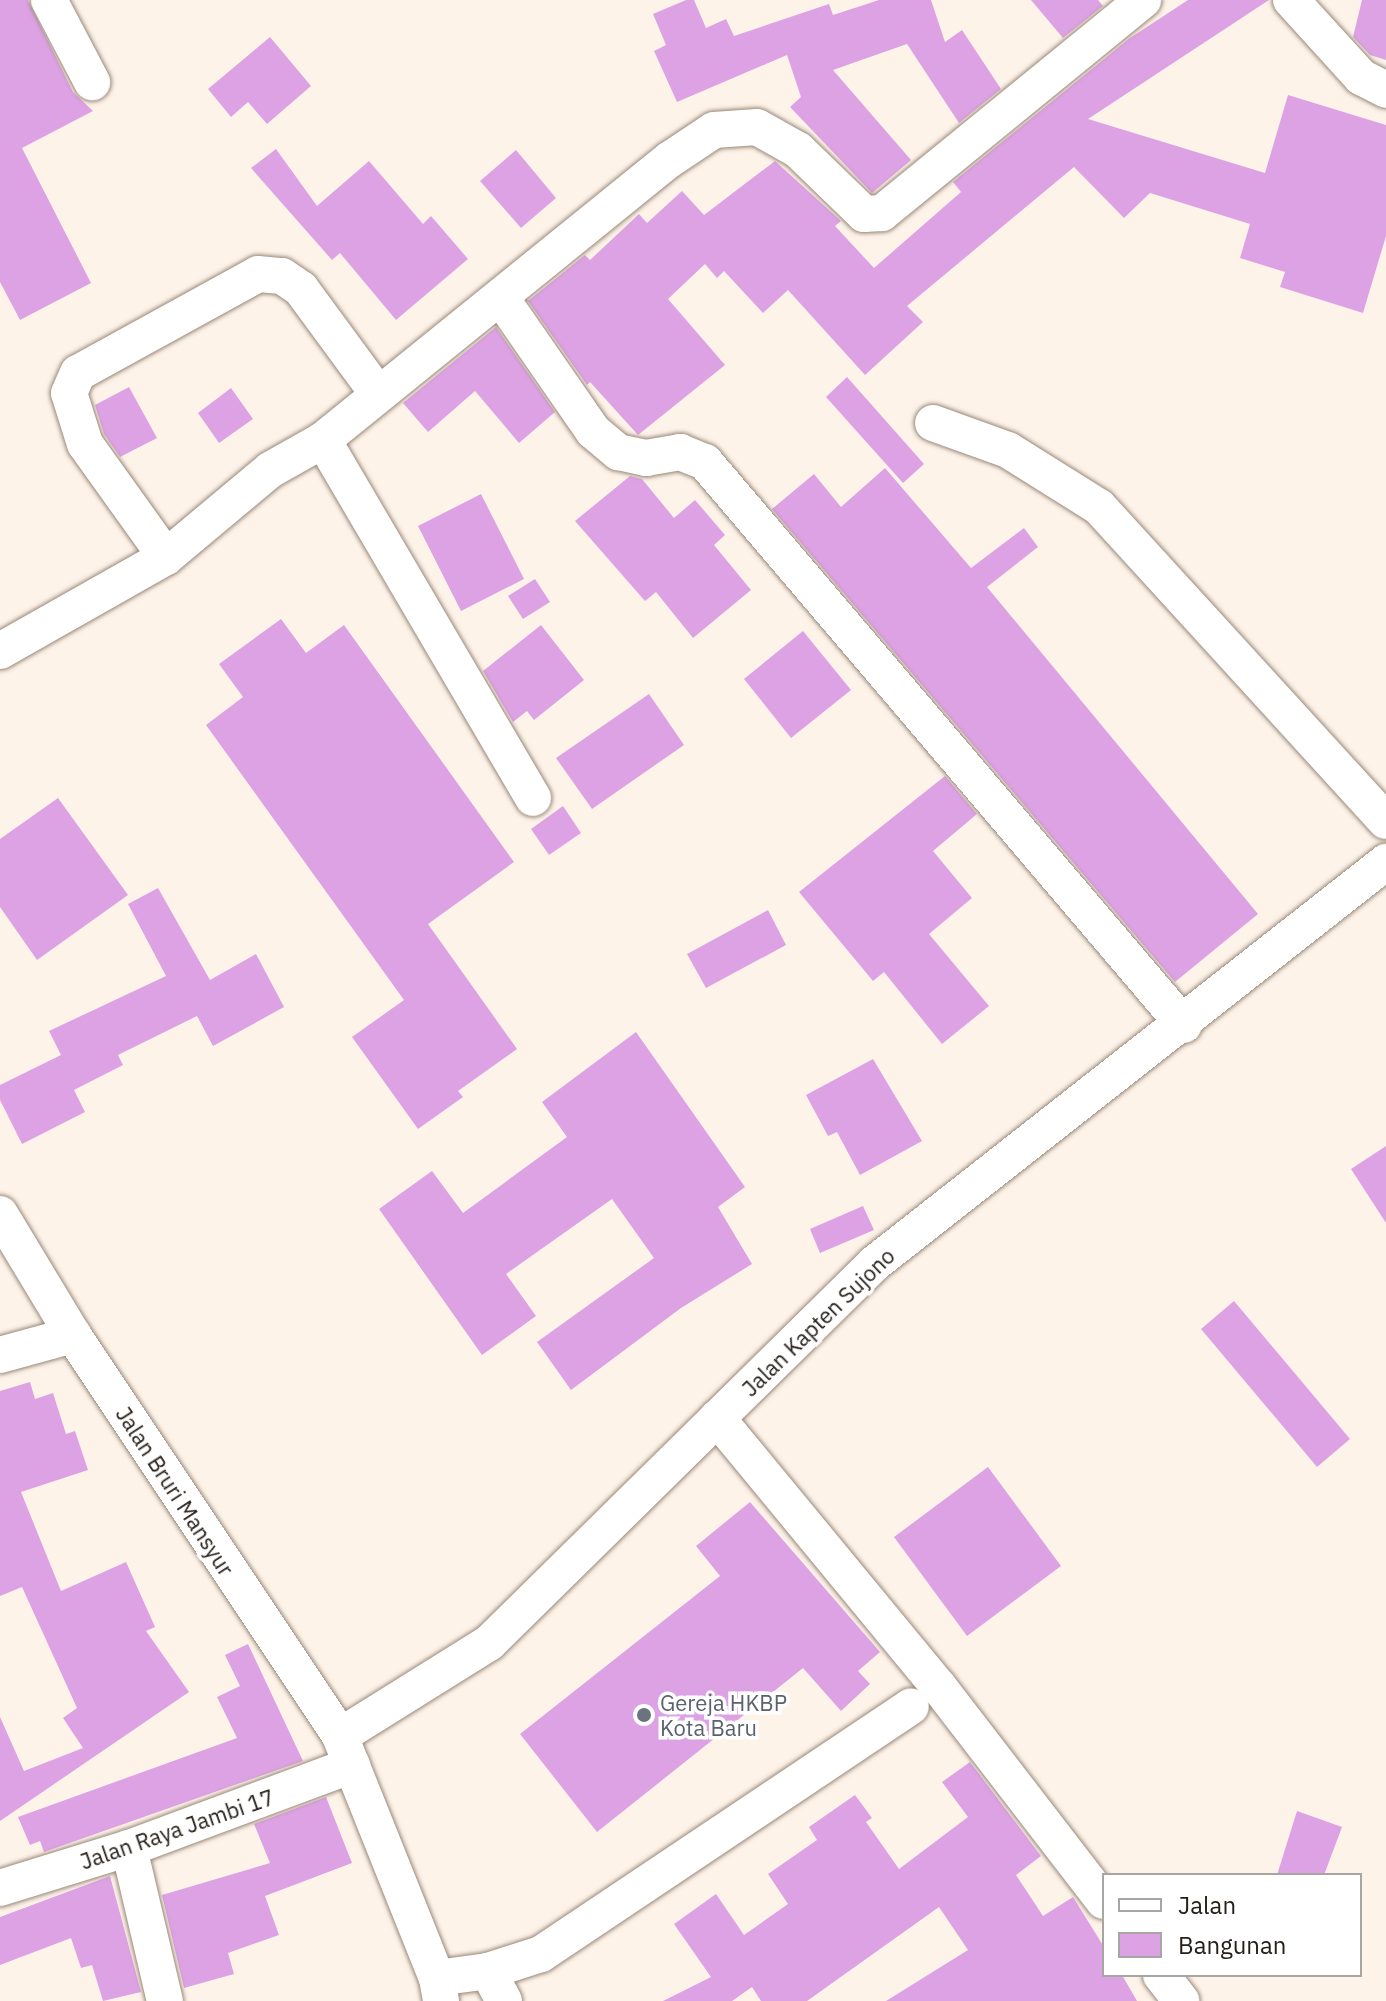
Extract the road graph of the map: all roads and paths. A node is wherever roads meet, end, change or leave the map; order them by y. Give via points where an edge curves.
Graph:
1 (49, 0) edge
2 (1143, 0) edge
3 (1291, 0) edge
4 (92, 82) dead end
5 (1386, 90) edge
6 (501, 298) junction
7 (378, 394) junction
8 (933, 423) dead end
9 (323, 440) junction
10 (166, 557) junction
11 (0, 651) edge
12 (533, 798) dead end
13 (1386, 821) edge
14 (1386, 862) edge
15 (1184, 1025) junction
16 (0, 1214) edge
17 (73, 1335) junction
18 (0, 1355) edge
19 (717, 1418) junction
20 (911, 1706) dead end
21 (346, 1750) junction
22 (129, 1848) junction
23 (0, 1888) edge
24 (1102, 1898) edge
25 (1163, 1977) edge
26 (496, 1986) edge
27 (439, 1990) edge
28 (165, 2001) edge
29 (1181, 2001) edge

1 - 4 street
2 - 6 street via 882,213 864,214 798,150 757,127 714,130 669,160
3 - 5 street via 1361,77
6 - 7 street
6 - 15 street via 593,431 618,452 646,458 680,452 705,462
7 - 9 street
7 - 10 street via 301,289 282,276 258,274 78,373 69,393 85,444
8 - 13 street via 1008,450 1099,507
9 - 10 street via 270,470
9 - 12 street
10 - 11 street
14 - 15 street, Jalan Kapten Sujono
15 - 19 street, Jalan Kapten Sujono via 875,1263
16 - 17 street, Jalan Bruri Mansyur
17 - 18 street
17 - 21 street, Jalan Bruri Mansyur
19 - 21 street, Jalan Kapten Sujono via 489,1643
19 - 24 street via 939,1687
20 - 26 street
21 - 22 street, Jalan Raya Jambi 17
21 - 27 street, Jalan Bruri Mansyur
22 - 23 street, Jalan Raya Jambi 17
22 - 28 street
25 - 29 street
26 - 27 street

